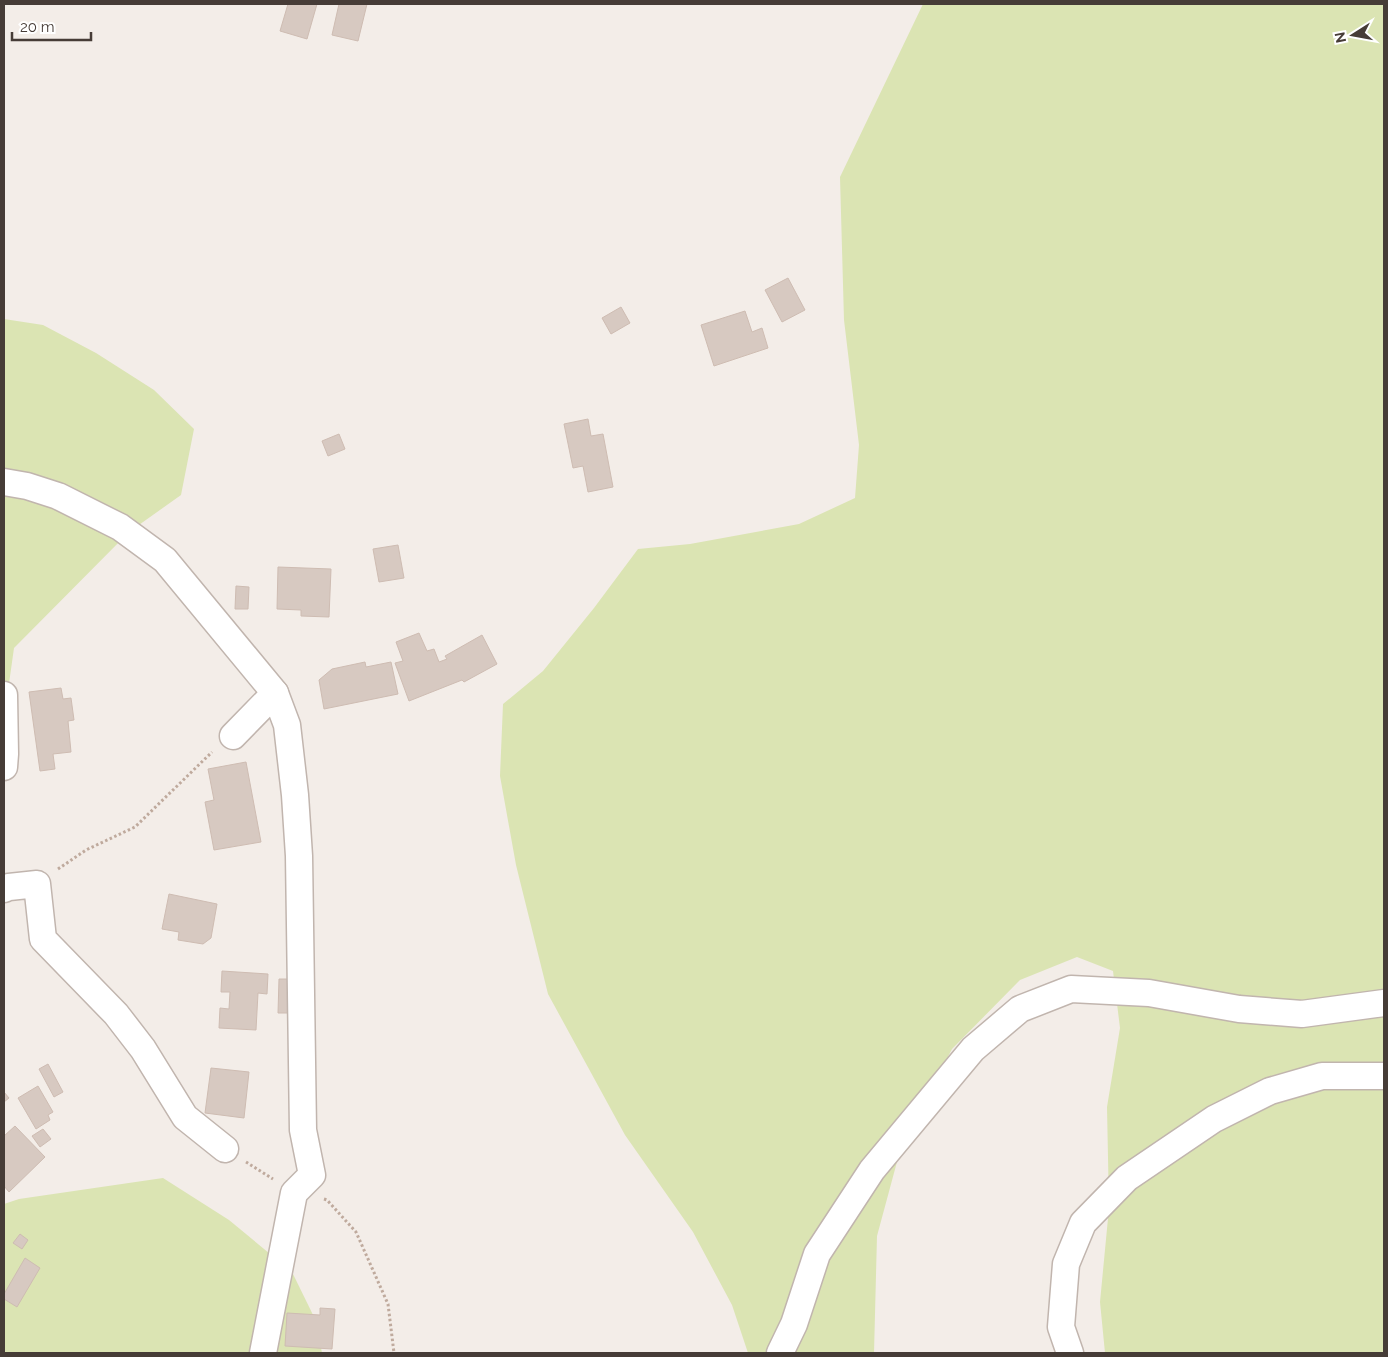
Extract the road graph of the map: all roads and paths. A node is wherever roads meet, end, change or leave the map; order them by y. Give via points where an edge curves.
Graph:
1 (4, 482) edge
2 (275, 693) junction
3 (4, 695) edge
4 (233, 736) joint
5 (4, 766) edge
6 (37, 884) junction
7 (4, 889) edge
8 (1384, 1003) edge
9 (1384, 1076) edge
10 (225, 1148) joint
11 (294, 1193) junction
12 (262, 1353) edge
13 (394, 1353) edge
14 (780, 1353) edge
15 (1070, 1353) edge

1 - 2 street via 58,496 120,527 165,560
2 - 4 street
2 - 11 street via 287,725 295,795 300,865 303,1130 312,1176
3 - 5 street
4 - 6 path via 206,756 135,827 86,850
6 - 7 street
6 - 10 street via 42,939 116,1014 143,1049 185,1117
8 - 14 street via 1302,1014 1239,1009 1150,993 1071,989 1020,1009 973,1049 872,1170 818,1254 794,1324
9 - 15 street via 1322,1076 1270,1091 1214,1119 1127,1178 1083,1223 1066,1264 1061,1327
10 - 11 path
11 - 12 street
11 - 13 path via 327,1200 356,1232 388,1304

